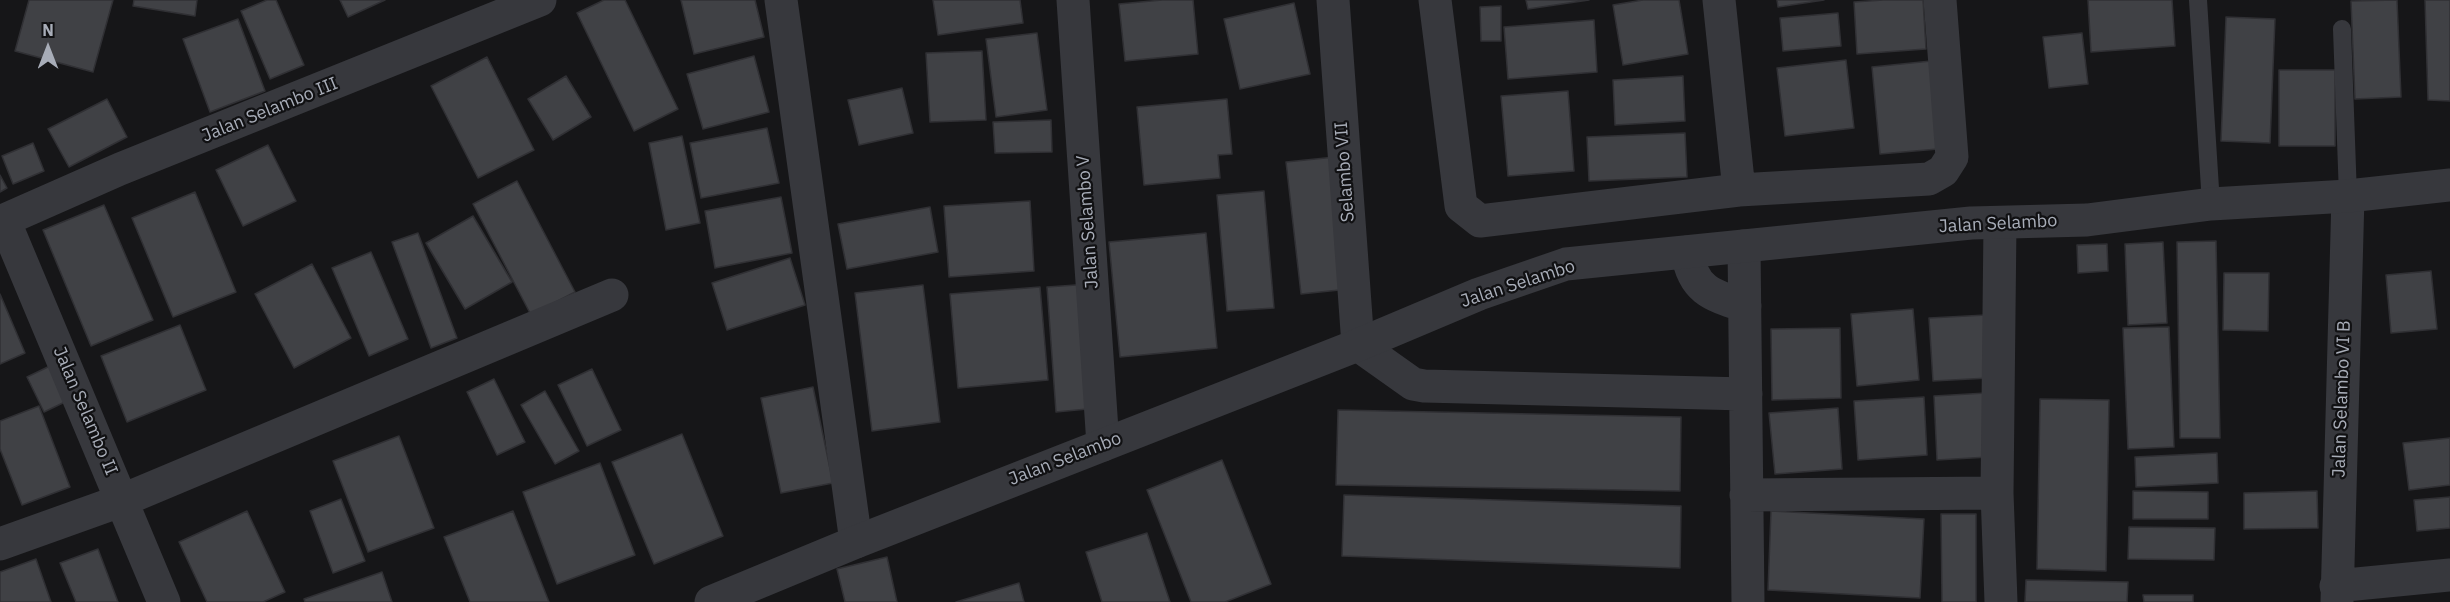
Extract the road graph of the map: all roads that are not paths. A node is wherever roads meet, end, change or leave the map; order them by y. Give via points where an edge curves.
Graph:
1 (540, 0) edge
2 (781, 0) edge
3 (1073, 0) edge
4 (1333, 0) edge
5 (1435, 0) edge
6 (1719, 0) edge
7 (1940, 0) edge
8 (2198, 0) edge
9 (2342, 28) dead end
10 (2450, 185) edge
11 (1739, 190) junction
12 (2348, 196) junction
13 (2211, 204) junction
14 (2, 221) edge
15 (2000, 223) junction
16 (1744, 246) junction
17 (1687, 252) junction
18 (612, 295) dead end
19 (1744, 306) junction
20 (1358, 345) junction
21 (1746, 394) junction
22 (1103, 445) junction
23 (1997, 493) junction
24 (1746, 495) junction
25 (123, 500) junction
26 (856, 542) junction
27 (0, 544) edge
28 (2450, 575) edge
29 (2337, 594) edge
30 (165, 602) edge
31 (711, 602) edge
32 (1748, 602) edge
33 (2001, 602) edge

1 - 14 street, Jalan Selambo III via 120,169
2 - 26 street
3 - 22 street, Jalan Selambo V
4 - 20 street, Selambo VII
5 - 11 street via 1461,206 1480,221
6 - 11 street
7 - 11 street via 1952,157 1943,171 1929,179
8 - 13 lane
9 - 12 lane
10 - 12 street, Jalan Selambo
12 - 13 street, Jalan Selambo
12 - 29 street, Jalan Selambo VI B
13 - 15 street, Jalan Selambo via 2087,220
14 - 25 street, Jalan Selambo II
15 - 16 street, Jalan Selambo
15 - 23 street
16 - 17 street, Jalan Selambo
16 - 19 street
17 - 19 street via 1690,274 1711,295
17 - 20 street, Jalan Selambo via 1566,264 1479,294
18 - 25 street
19 - 21 street
20 - 21 street via 1413,384 1424,386
20 - 22 street, Jalan Selambo
21 - 24 street
22 - 26 street, Jalan Selambo
23 - 24 street
23 - 33 street
24 - 32 street
25 - 27 street
25 - 30 street, Jalan Selambo II
26 - 31 street, Jalan Selambo
28 - 29 street

